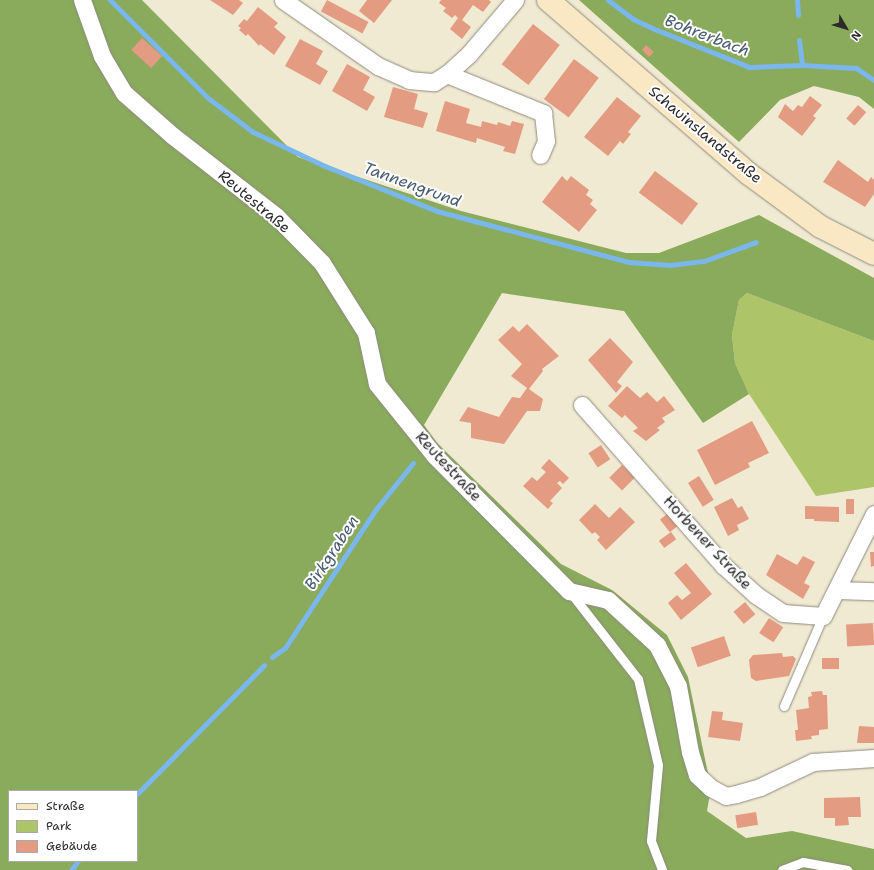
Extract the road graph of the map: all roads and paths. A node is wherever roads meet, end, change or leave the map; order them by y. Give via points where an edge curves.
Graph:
1 (82, 0) edge
2 (283, 0) edge
3 (515, 0) edge
4 (548, 0) edge
5 (447, 74) junction
6 (540, 155) dead end
7 (874, 254) edge
8 (582, 405) dead end
9 (874, 514) edge
10 (838, 590) junction
11 (569, 591) junction
12 (874, 591) edge
13 (824, 616) junction
14 (784, 706) dead end
15 (874, 758) edge
16 (662, 870) edge
17 (782, 870) edge
18 (847, 870) edge

1 - 11 street, Reutestraße via 102,56 124,93 173,136 276,216 322,263 366,333 377,384 434,455
2 - 5 street via 378,66 409,80 434,82
3 - 5 street via 469,54
4 - 7 main road, Schauinslandstraße via 750,174 821,226
5 - 6 street via 543,113 546,141
8 - 13 street, Horbener Straße via 724,566 756,595 783,613
9 - 10 street
10 - 12 street
10 - 13 street
11 - 15 street via 608,600 657,645 678,686 690,752 697,775 710,788 726,796 760,787 813,762
11 - 16 lane via 638,680 658,765 651,841
13 - 14 lane
17 - 18 lane via 803,862

